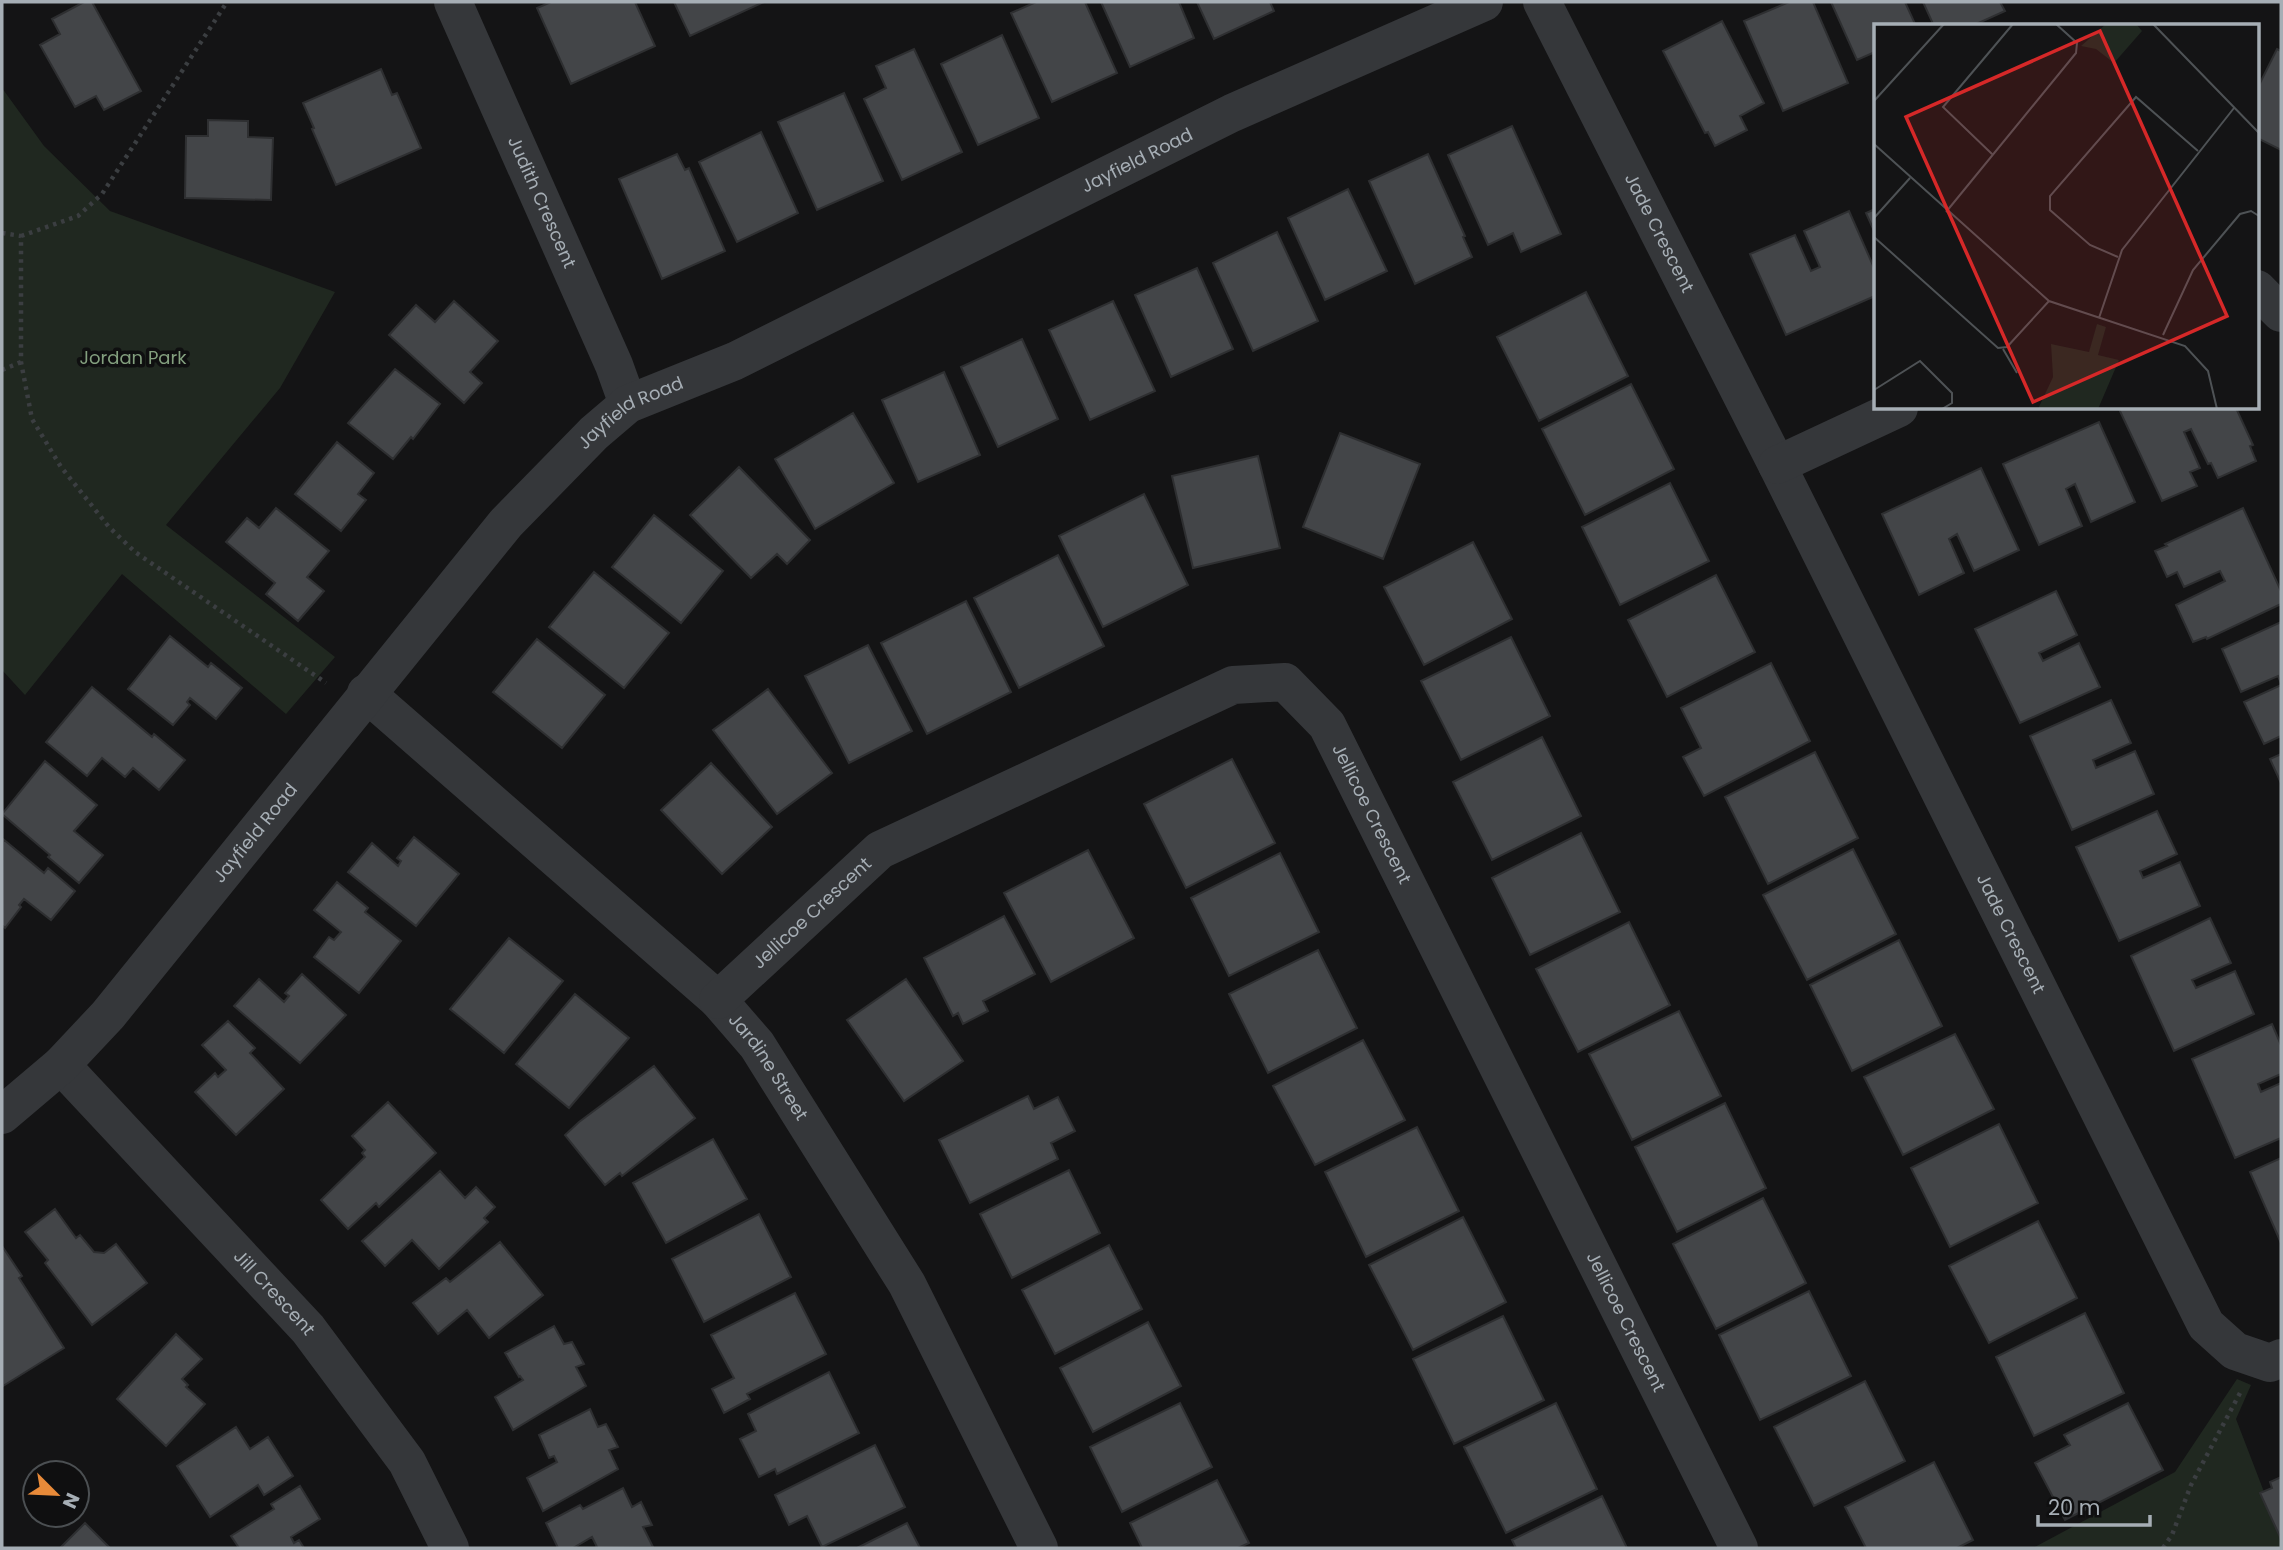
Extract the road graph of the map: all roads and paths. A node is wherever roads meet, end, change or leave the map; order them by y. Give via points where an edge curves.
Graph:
1 (227, 2) edge
2 (453, 2) edge
3 (1484, 2) edge
4 (1542, 2) edge
5 (2, 233) edge
6 (21, 236) junction
7 (2258, 290) edge
8 (2281, 313) edge
9 (21, 362) junction
10 (2, 370) edge
11 (628, 404) junction
12 (1895, 410) edge
13 (1777, 465) junction
14 (366, 693) junction
15 (719, 1000) junction
16 (61, 1065) junction
17 (2, 1115) edge
18 (2270, 1359) edge
19 (450, 1548) edge
20 (1039, 1548) edge
21 (1739, 1548) edge
22 (2163, 1548) edge

1 - 6 path via 102,194 78,216
2 - 11 street, Judith Crescent
3 - 11 street, Jayfield Road via 1232,113 735,361
4 - 13 street, Jade Crescent
5 - 6 path
6 - 9 path
7 - 8 street
9 - 10 path
9 - 14 path via 32,419 61,467 109,527 135,551 333,688
11 - 14 street, Jayfield Road via 506,523
12 - 13 street
13 - 18 street, Jade Crescent via 2206,1325 2235,1351
14 - 15 street, Jardine Street
14 - 16 street, Jayfield Road via 108,1015
15 - 20 street, Jardine Street via 757,1045 907,1284
15 - 21 street, Jellicoe Crescent via 880,850 1233,685 1284,682 1327,725
16 - 17 street, Jayfield Road
16 - 19 street, Jill Crescent via 308,1329 407,1462
18 - 22 path via 2191,1485

